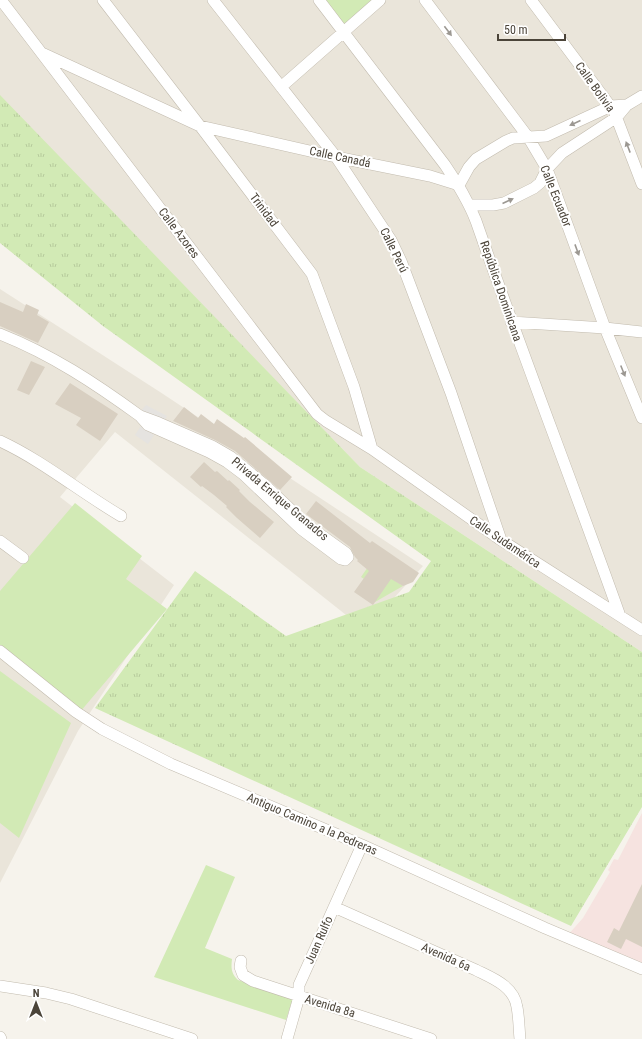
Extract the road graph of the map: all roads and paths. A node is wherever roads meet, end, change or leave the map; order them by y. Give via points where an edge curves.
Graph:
1 (1, 0) edge
2 (103, 0) edge
3 (213, 0) edge
4 (319, 0) edge
5 (380, 0) edge
6 (425, 0) edge
7 (531, 0) edge
8 (344, 32) junction
9 (41, 53) junction
10 (281, 87) junction
11 (642, 96) edge
12 (627, 105) junction
13 (611, 106) junction
14 (617, 118) junction
15 (200, 126) junction
16 (528, 137) junction
17 (336, 157) junction
18 (547, 169) junction
19 (642, 184) edge
20 (459, 185) junction
21 (470, 205) junction
22 (512, 322) junction
23 (605, 328) junction
24 (642, 332) edge
25 (0, 334) edge
26 (140, 416) junction
27 (642, 418) edge
28 (0, 441) edge
29 (372, 449) junction
30 (121, 516) dead end
31 (501, 540) junction
32 (0, 541) edge
33 (23, 558) dead end
34 (620, 616) junction
35 (642, 630) edge
36 (0, 651) edge
37 (362, 845) junction
38 (334, 907) junction
39 (241, 961) dead end
40 (642, 969) edge
41 (0, 986) edge
42 (299, 997) junction
43 (192, 1039) edge
44 (286, 1039) edge
45 (431, 1039) edge
46 (520, 1039) edge

1 - 9 street, Calle Azores
2 - 15 street, Trinidad
3 - 10 street, Calle Perú
4 - 8 street, República Dominicana
5 - 8 street
6 -> 16 street, Calle Ecuador
7 - 13 street, Calle Bolivia
8 - 10 street
8 - 20 street, República Dominicana
9 - 15 street, Calle Canadá
9 - 29 street, Calle Azores via 317,414
10 - 17 street, Calle Perú
11 - 12 street
12 - 13 street
12 - 14 street
13 - 14 street, Calle Bolivia
13 -> 16 street via 546,136
14 - 18 street via 562,153
19 -> 14 street, Calle Bolivia
15 - 17 street, Calle Canadá
15 - 29 street, Trinidad via 312,274 354,387
16 - 18 street, Calle Ecuador
16 - 20 street via 513,138 476,159
17 - 20 street, Calle Canadá via 430,176
17 - 31 street, Calle Perú via 377,217 401,261 451,393
21 -> 18 street via 504,203 534,188 540,183
18 -> 23 street, Calle Ecuador
20 - 21 street, República Dominicana
21 - 22 street, República Dominicana
22 - 23 street
22 - 34 street, República Dominicana
23 - 24 street
23 -> 27 street, Calle Ecuador
25 - 26 street via 66,366
26 - 26 street, Privada Enrique Granados via 148,425 227,462 301,529 341,558 345,560 348,557 307,525 231,457 212,446
28 - 30 street via 57,473
29 - 31 street, Calle Sudamérica
31 - 34 street, Calle Sudamérica
32 - 33 street
34 - 35 street, Calle Sudamérica
36 - 37 street, Antiguo Camino a la Pedreras via 76,712 102,729 171,764
37 - 38 street, Juan Rulfo
37 - 40 street, Antiguo Camino a la Pedreras
38 - 42 street, Juan Rulfo via 299,985
38 - 46 street, Avenida 6a via 495,979 514,998
39 - 42 street, Avenida 8a via 241,972 246,977
41 - 43 street via 71,999
42 - 44 street, Juan Rulfo
42 - 45 street, Avenida 8a

